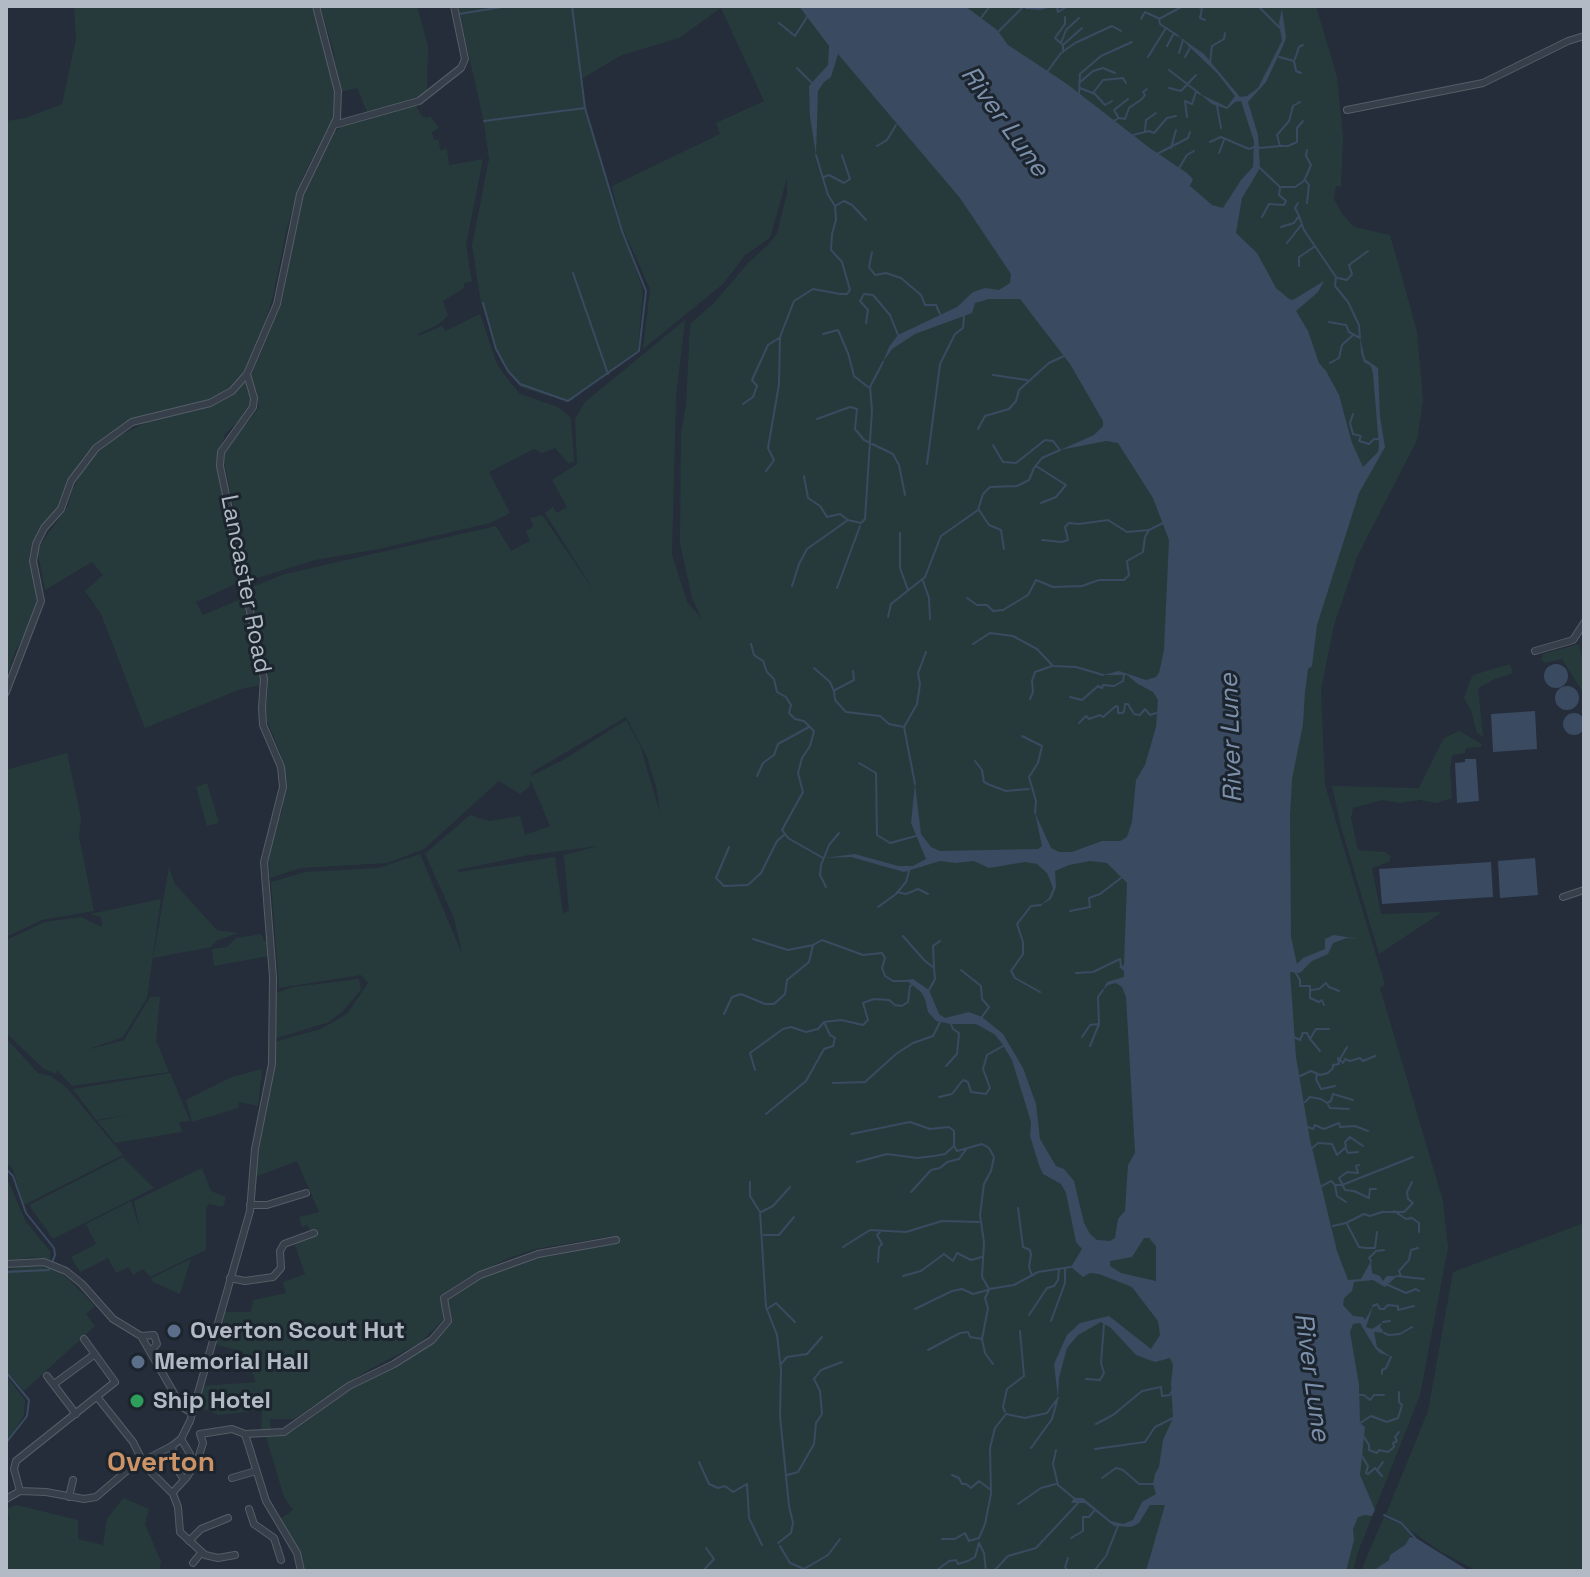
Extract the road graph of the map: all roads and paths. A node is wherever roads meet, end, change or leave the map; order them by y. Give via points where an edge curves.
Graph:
1 (316, 6) edge
2 (454, 6) edge
3 (1584, 36) edge
4 (1347, 110) dead end
5 (334, 125) junction
6 (247, 374) junction
7 (1584, 623) edge
8 (1535, 651) dead end
9 (6, 692) edge
10 (1584, 890) edge
11 (1563, 897) dead end
12 (306, 1193) dead end
13 (250, 1205) junction
14 (309, 1232) dead end
15 (616, 1240) dead end
16 (6, 1264) edge
17 (280, 1270) junction
18 (230, 1278) junction
19 (285, 1280) dead end
20 (141, 1336) junction
21 (84, 1339) dead end
22 (151, 1351) junction
23 (95, 1354) junction
24 (47, 1376) dead end
25 (54, 1384) junction
26 (98, 1398) junction
27 (76, 1414) junction
28 (191, 1417) junction
29 (200, 1434) junction
30 (245, 1434) junction
31 (181, 1439) junction
32 (172, 1446) junction
33 (190, 1454) dead end
34 (143, 1461) junction
35 (256, 1471) junction
36 (232, 1478) dead end
37 (73, 1480) dead end
38 (184, 1480) junction
39 (20, 1491) junction
40 (174, 1491) dead end
41 (69, 1497) junction
42 (6, 1499) edge
43 (249, 1509) dead end
44 (228, 1518) dead end
45 (180, 1532) junction
46 (285, 1532) junction
47 (170, 1537) dead end
48 (274, 1538) junction
49 (189, 1541) junction
50 (201, 1553) junction
51 (281, 1560) dead end
52 (193, 1563) dead end
53 (240, 1565) dead end
54 (301, 1571) edge

1 - 5 street, Lancaster Road via 338,95
2 - 5 street via 465,59 461,68 419,101
3 - 4 street via 1483,83
5 - 6 street, Lancaster Road via 300,194 277,304
6 - 9 street via 232,391 210,403 132,422 96,448 36,544 33,561 41,601
6 - 13 street, Lancaster Road via 253,407 221,452 220,466 264,679 263,725 277,755 283,787 265,850 272,1064
7 - 8 street via 1573,640
10 - 11 street
12 - 13 street
13 - 18 street, Lancaster Road
14 - 17 street via 282,1246
15 - 30 street via 538,1254 480,1275 444,1298 448,1321 432,1340 349,1386 284,1432
16 - 20 street via 53,1264 82,1284 113,1319
17 - 18 street via 265,1280
17 - 19 street
18 - 28 street, Lancaster Road
20 - 22 street
20 - 22 street via 154,1335 157,1344
21 - 23 street
22 - 28 street
23 - 25 street
23 - 26 street via 115,1380
24 - 25 street
25 - 27 street
26 - 27 street
26 - 34 street
27 - 39 street via 14,1464
28 - 29 street
28 - 31 street, Lancaster Road
29 - 30 street via 232,1429
29 - 38 street via 200,1454
30 - 35 street
31 - 32 street
31 - 33 street
32 - 34 street
32 - 38 street
34 - 41 street via 96,1497
34 - 45 street via 173,1494
35 - 36 street
35 - 46 street
37 - 41 street
38 - 40 street
39 - 41 street
39 - 42 street
43 - 48 street via 254,1524
44 - 49 street via 201,1529
45 - 47 street
45 - 49 street
46 - 48 street
46 - 54 street
48 - 51 street
49 - 50 street
50 - 52 street
50 - 53 street via 218,1558 235,1554

